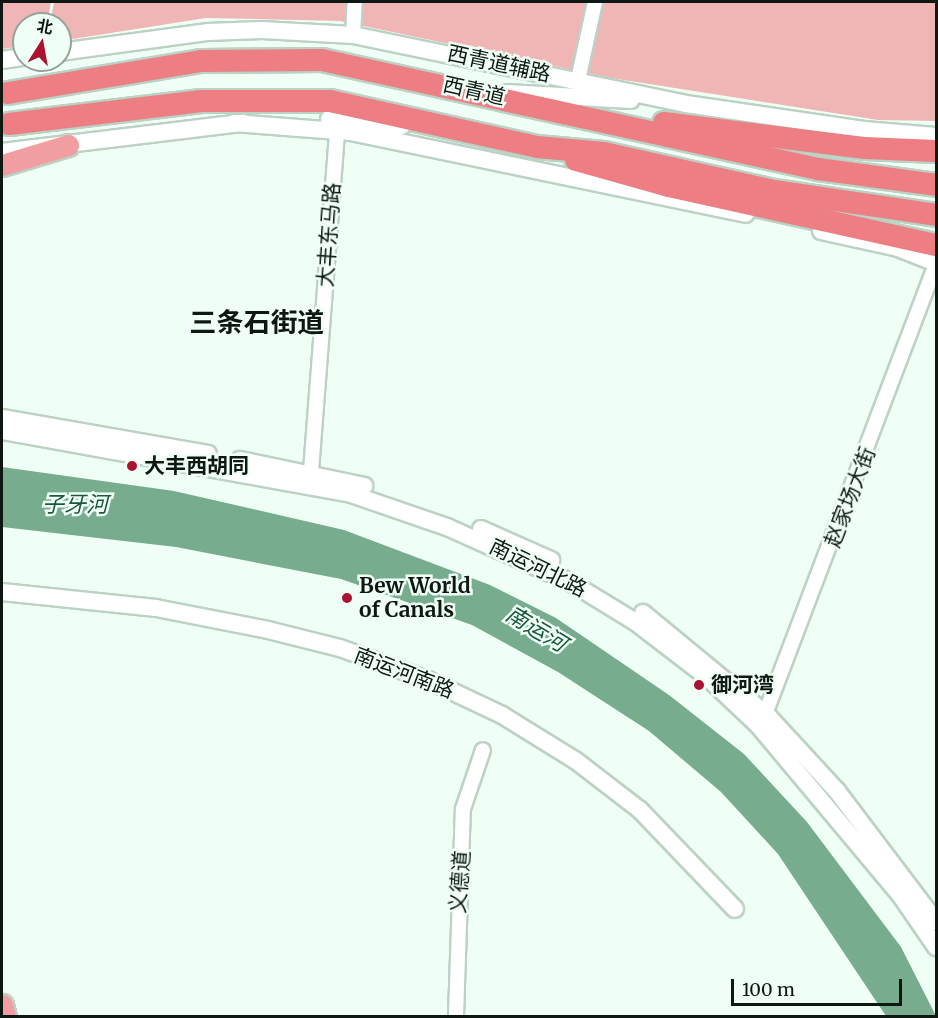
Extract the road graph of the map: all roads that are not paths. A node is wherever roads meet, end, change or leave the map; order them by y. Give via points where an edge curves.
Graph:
1 (355, 2) edge
2 (586, 2) edge
3 (595, 2) edge
4 (353, 35) junction
5 (72, 50) edge
6 (574, 79) junction
7 (473, 91) junction
8 (8, 93) dead end
9 (686, 104) junction
10 (556, 110) junction
11 (234, 123) junction
12 (9, 124) dead end
13 (337, 131) junction
14 (486, 135) junction
15 (936, 136) edge
16 (68, 145) junction
17 (537, 147) junction
18 (936, 151) edge
19 (2, 152) edge
20 (2, 165) edge
21 (936, 185) edge
22 (936, 215) edge
23 (932, 245) edge
24 (936, 264) edge
25 (2, 418) edge
26 (2, 431) edge
27 (311, 478) junction
28 (2, 592) edge
29 (763, 721) junction
30 (483, 750) dead end
31 (735, 909) dead end
32 (936, 922) edge
33 (936, 946) edge
34 (2, 1005) edge
35 (4, 1017) edge
36 (456, 1017) edge

1 - 4 street
2 - 6 street
3 - 6 street
4 - 5 street, 西青道辅路 via 262,30 207,32
4 - 6 street, 西青道辅路
6 - 9 street, 西青道辅路
7 - 8 highway, 西青道 via 322,60 263,59 201,61
7 - 9 street
7 - 10 highway, 西青道
9 - 15 street, 西青道辅路 via 864,130
10 - 18 highway via 818,143
10 - 21 highway, 西青道 via 806,167
11 - 13 street
11 - 14 street via 310,118
11 - 16 street
12 - 14 highway, 西青道 via 272,98 330,100
13 - 24 street via 782,222 898,248
13 - 27 street, 大丰东马路
14 - 17 highway, 西青道
16 - 19 street
16 - 20 main road
17 - 22 highway, 西青道 via 604,153 774,191
17 - 23 highway via 608,171
24 - 29 street, 赵家场大街
25 - 27 street, 南运河北路
26 - 27 street, 南运河北路
27 - 29 street, 南运河北路 via 426,519 570,582 634,621
28 - 31 street, 南运河南路 via 156,608 268,630 340,648 428,680 502,715 575,760 640,810
29 - 32 street, 南运河北路 via 837,791
29 - 33 street, 南运河北路 via 902,896
30 - 36 street, 义德道 via 463,809
34 - 35 main road

